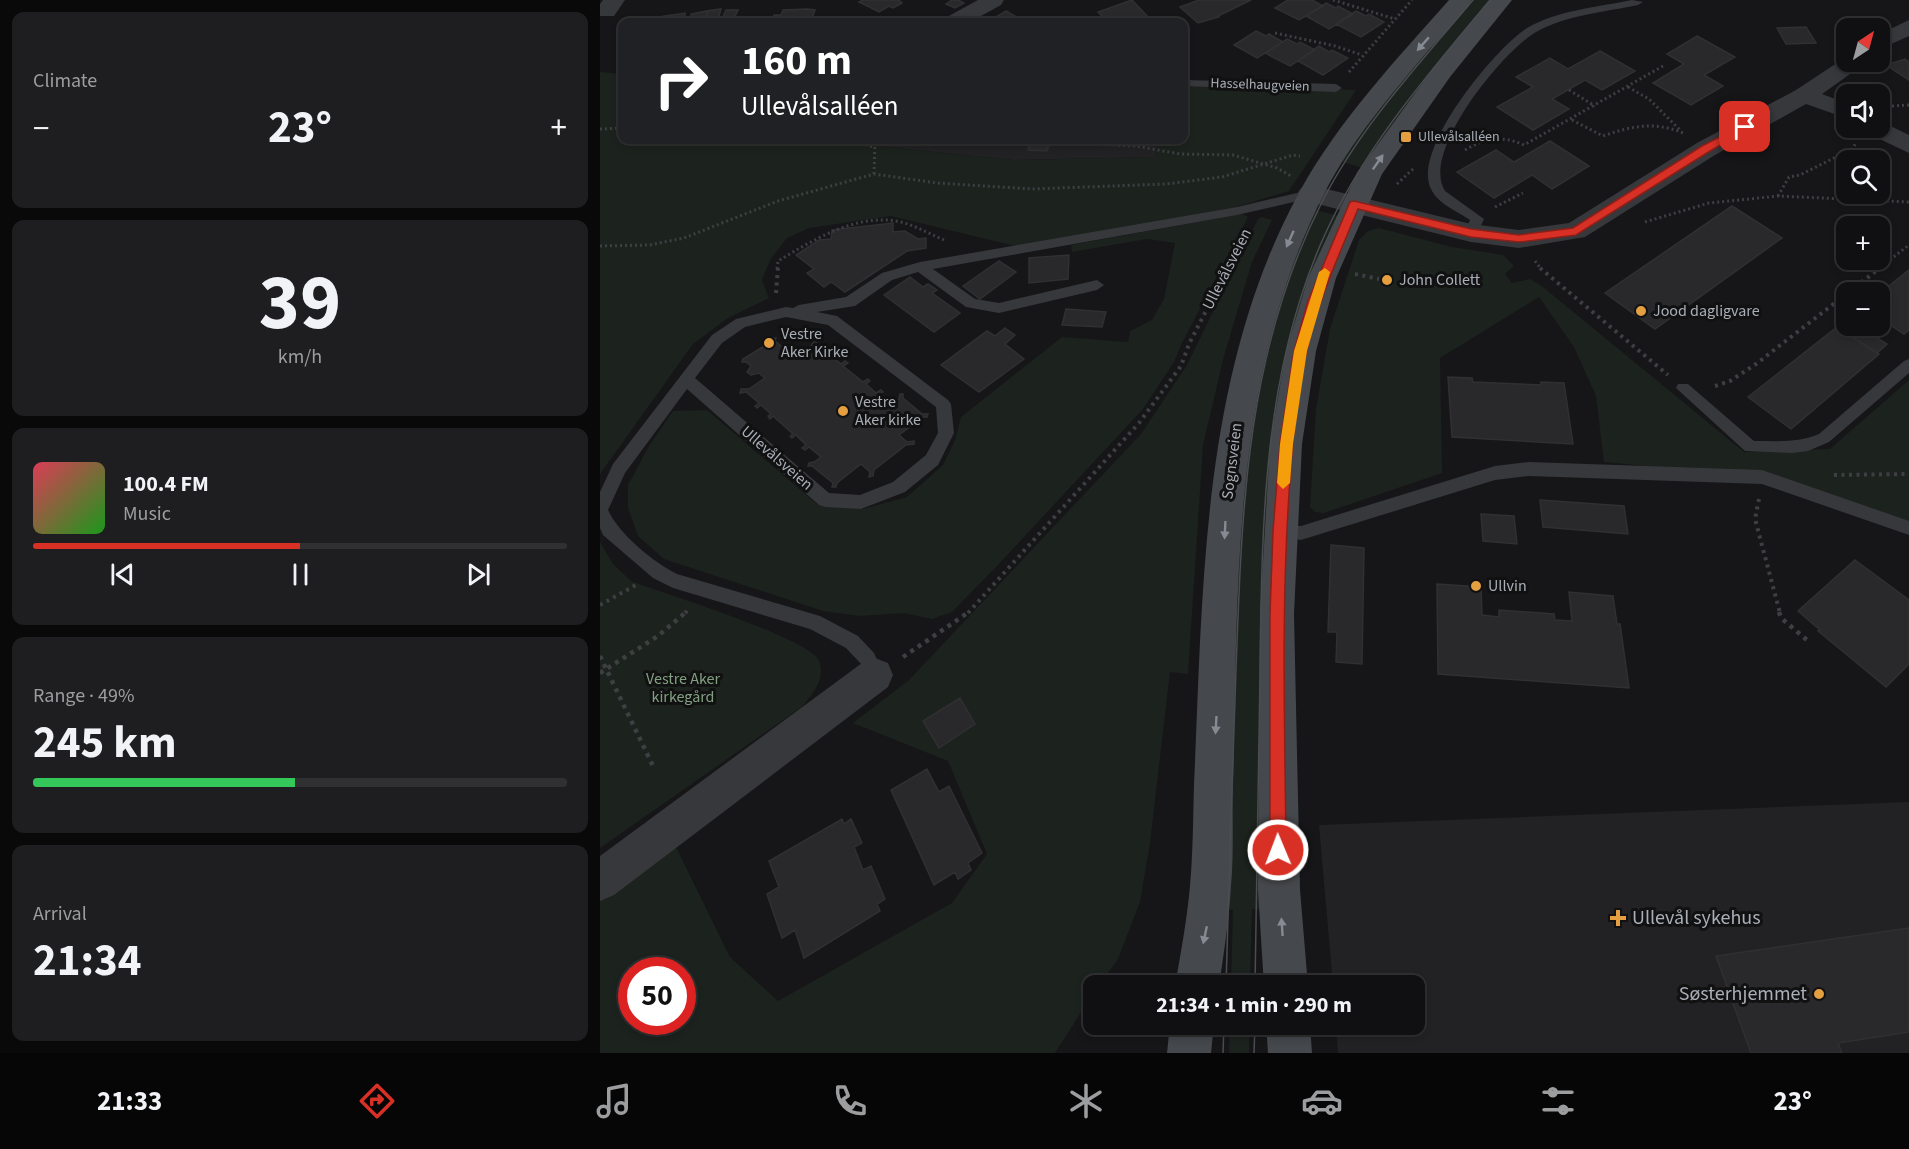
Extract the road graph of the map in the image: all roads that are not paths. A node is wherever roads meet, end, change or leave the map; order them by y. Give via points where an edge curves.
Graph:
1 (993, 0) edge
2 (1461, 0) edge
3 (1501, 0) edge
4 (1638, 2) dead end
5 (962, 18) edge
6 (1908, 28) edge
7 (1890, 37) edge
8 (1837, 72) edge
9 (1188, 83) edge
10 (1336, 88) road end
11 (1804, 94) junction
12 (1836, 107) edge
13 (1888, 138) edge
14 (1909, 145) edge
15 (1302, 187) junction
16 (1354, 204) junction
17 (1474, 226) junction
18 (920, 267) junction
19 (1097, 285) dead end
20 (781, 314) junction
21 (1909, 365) edge
22 (686, 379) junction
23 (1683, 388) road end
24 (600, 510) edge
25 (1909, 528) edge
26 (1280, 531) junction
27 (875, 675) joint
28 (600, 881) edge
29 (1199, 975) edge
30 (1285, 975) edge
31 (1191, 1035) edge
32 (1289, 1035) edge
33 (1189, 1053) edge
34 (1290, 1053) edge

1 - 5 street
2 -> 15 main road, Sognsveien via 1371,105 1329,162
16 -> 3 main road via 1370,174 1442,72
4 - 17 lane via 1549,22 1516,40 1465,105 1440,145 1436,188 1466,210
6 - 7 street
8 - 11 street
9 - 10 lane, Hasselhaugveien
11 - 12 street
11 - 17 street via 1706,149 1576,231 1519,239
13 - 14 street
15 - 16 street
15 - 18 lane via 1268,204
15 -> 29 main road, Sognsveien via 1246,375 1234,435 1225,524 1211,884
16 - 17 street
16 - 26 main road via 1322,278 1300,351 1286,444
18 - 19 lane via 971,303 999,308
18 - 20 lane via 887,276 850,302
20 - 22 lane, Ullevålsveien via 741,323 717,339
20 - 22 lane, Ullevålsveien via 832,320 943,404 946,433 932,460 899,486 861,501 825,500
21 - 23 lane via 1824,438 1791,447 1751,447
22 - 24 lane, Ullevålsveien via 619,469
24 - 27 lane, Ullevålsveien via 609,530 659,573 814,622 852,642 868,659
25 - 26 lane via 1762,477 1529,469 1495,473 1301,533
30 -> 26 main road via 1277,790
27 - 28 street
31 - 33 main road
32 - 34 main road

